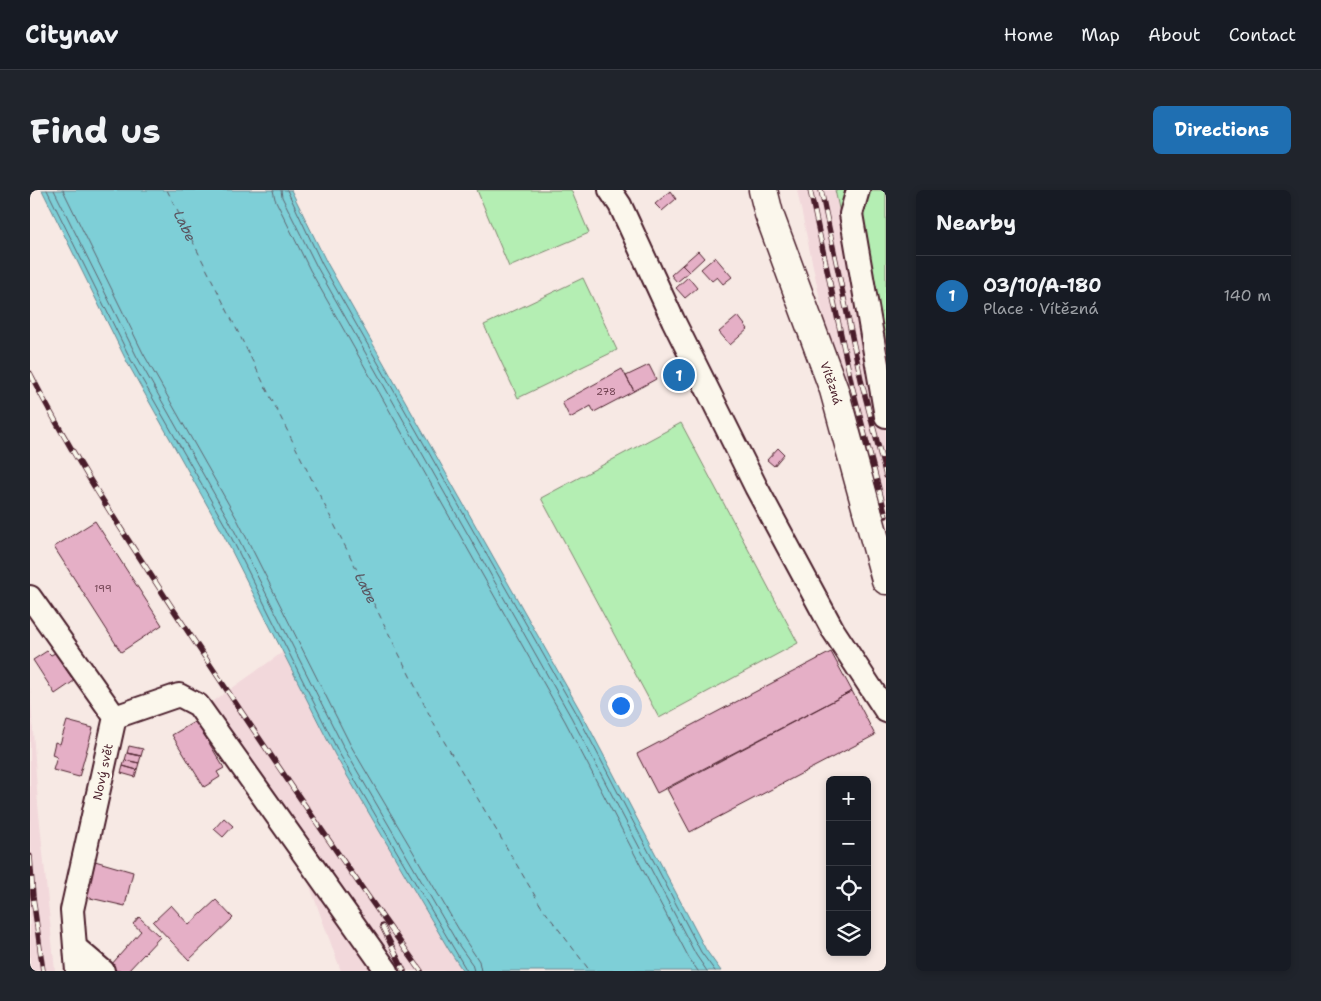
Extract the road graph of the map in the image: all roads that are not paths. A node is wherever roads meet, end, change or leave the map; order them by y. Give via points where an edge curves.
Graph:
1 (610, 190) edge
2 (763, 190) edge
3 (858, 190) edge
4 (886, 416) edge
5 (886, 580) edge
6 (30, 597) edge
7 (886, 711) edge
8 (115, 717) junction
9 (76, 948) junction
10 (77, 971) edge
11 (103, 971) edge
12 (387, 971) edge

1 - 7 street via 756,487 833,630
2 - 5 main road, Vítězná via 834,390
3 - 4 street via 851,214
6 - 8 street
8 - 9 street, Nový svět via 72,910
8 - 12 street via 179,695 198,705
9 - 10 street, Nový svět
9 - 11 street

